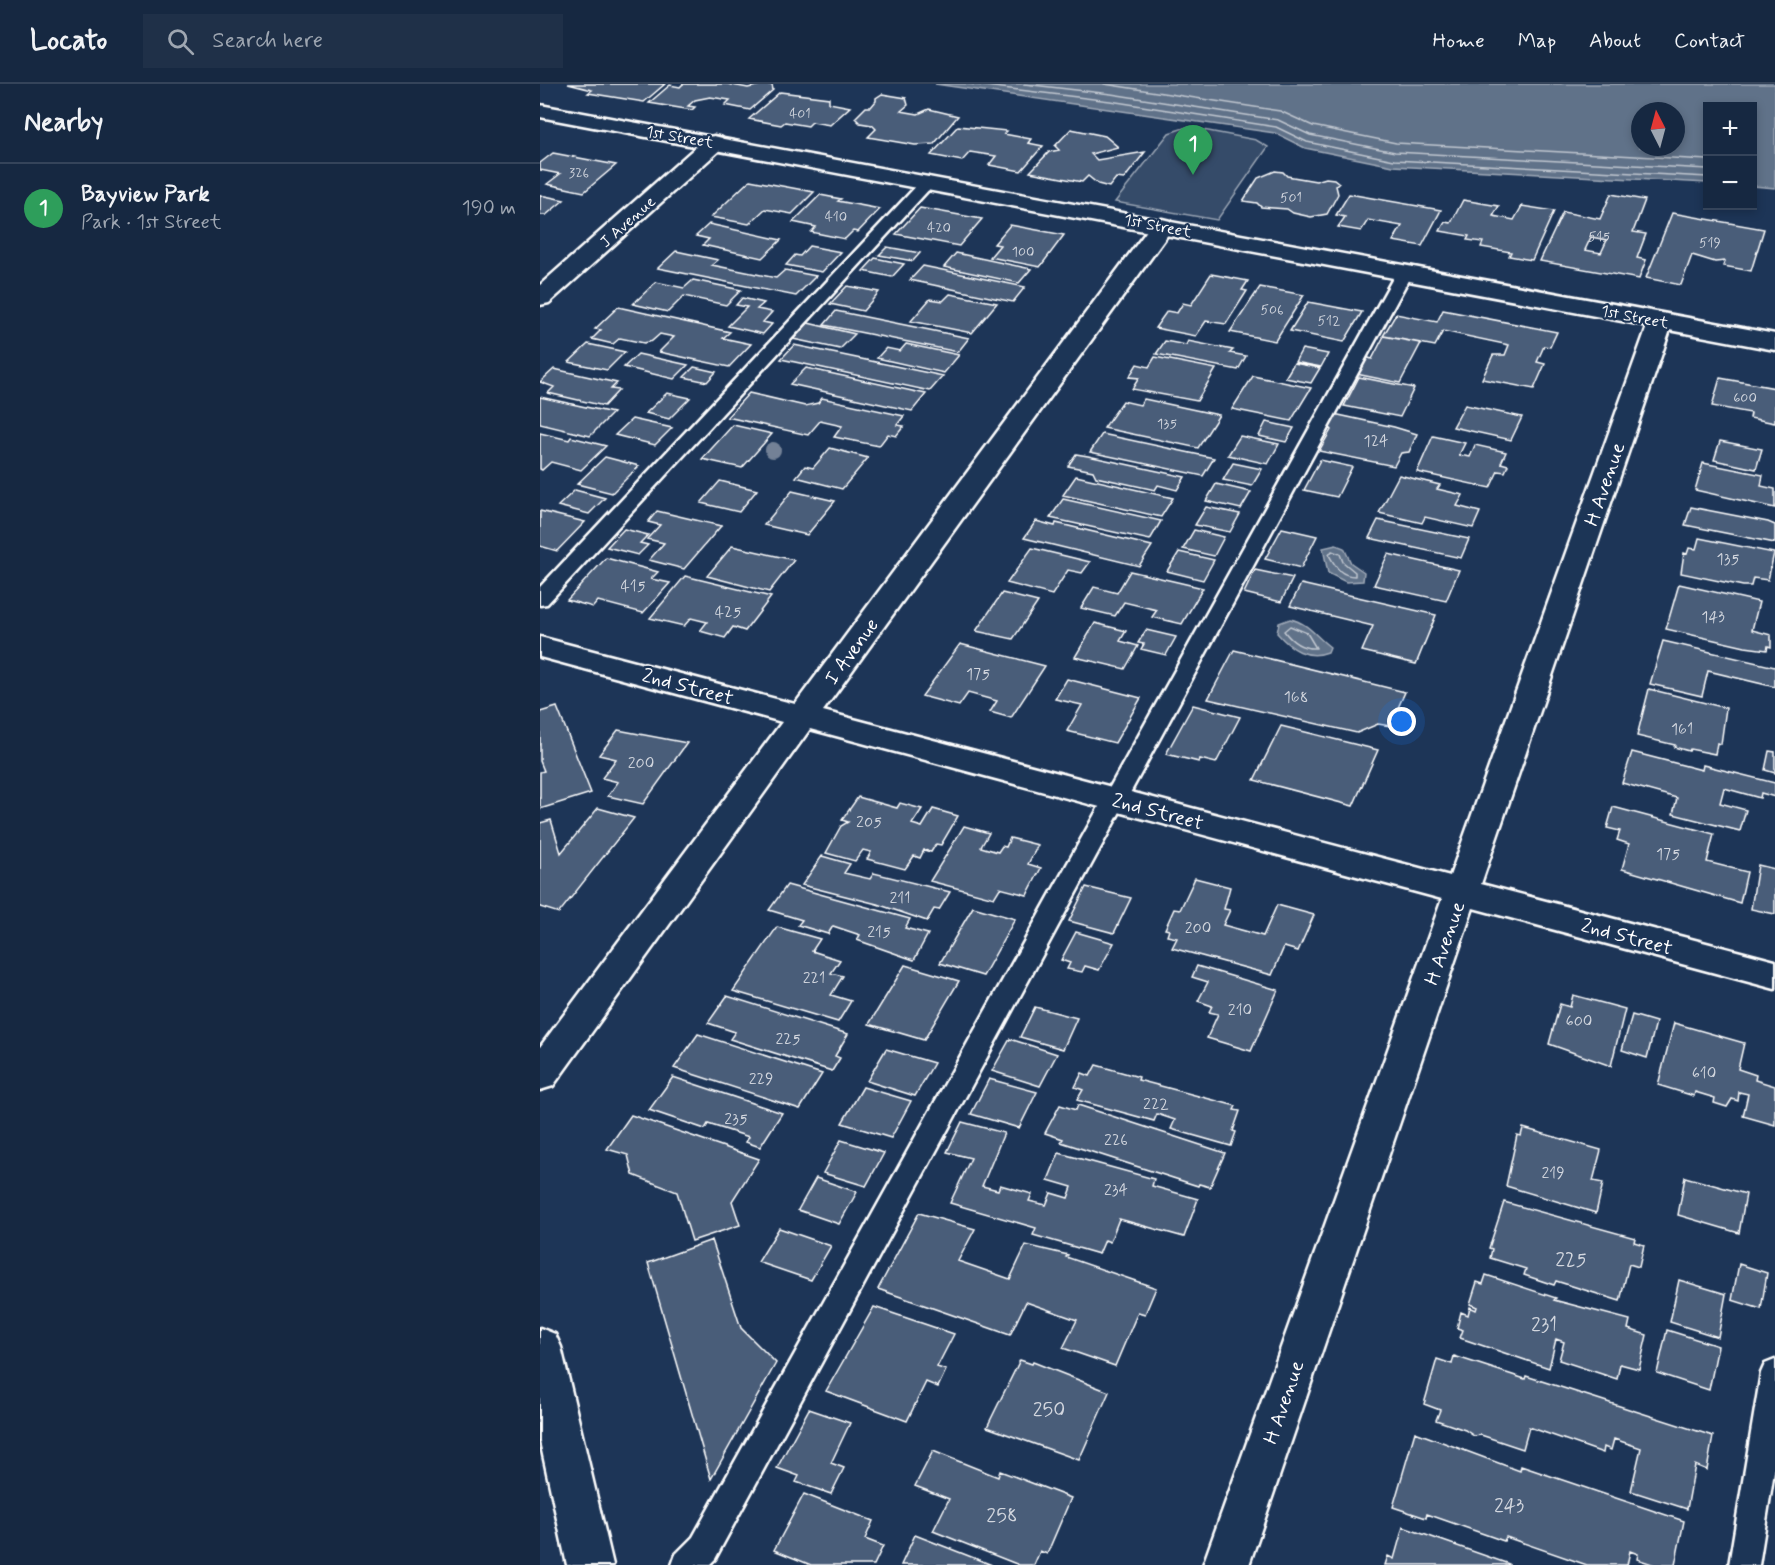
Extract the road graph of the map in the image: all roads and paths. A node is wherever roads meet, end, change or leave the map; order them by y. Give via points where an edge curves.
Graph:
1 (540, 111) edge
2 (714, 143) junction
3 (928, 182) junction
4 (1162, 226) junction
5 (1405, 271) junction
6 (540, 298) edge
7 (1661, 321) junction
8 (1775, 342) edge
9 (540, 599) edge
10 (540, 647) edge
11 (803, 717) junction
12 (1115, 800) junction
13 (1462, 891) junction
14 (1775, 975) edge
15 (540, 1075) edge
16 (540, 1347) edge
17 (1775, 1373) edge
18 (590, 1565) edge
19 (687, 1565) edge
20 (1226, 1565) edge
21 (1744, 1565) edge

1 - 2 street, 1st Street
2 - 3 street, 1st Street
2 - 6 street, J Avenue
3 - 4 street, 1st Street
3 - 9 lane
4 - 5 street, 1st Street
4 - 11 street, I Avenue
5 - 7 street, 1st Street
5 - 12 lane
7 - 8 street, 1st Street
7 - 13 street, H Avenue
10 - 11 street, 2nd Street
11 - 12 street, 2nd Street
11 - 15 street, I Avenue
12 - 13 street, 2nd Street
12 - 19 lane via 704,1548
13 - 14 street, 2nd Street
13 - 20 street, H Avenue
16 - 18 street
17 - 21 lane

